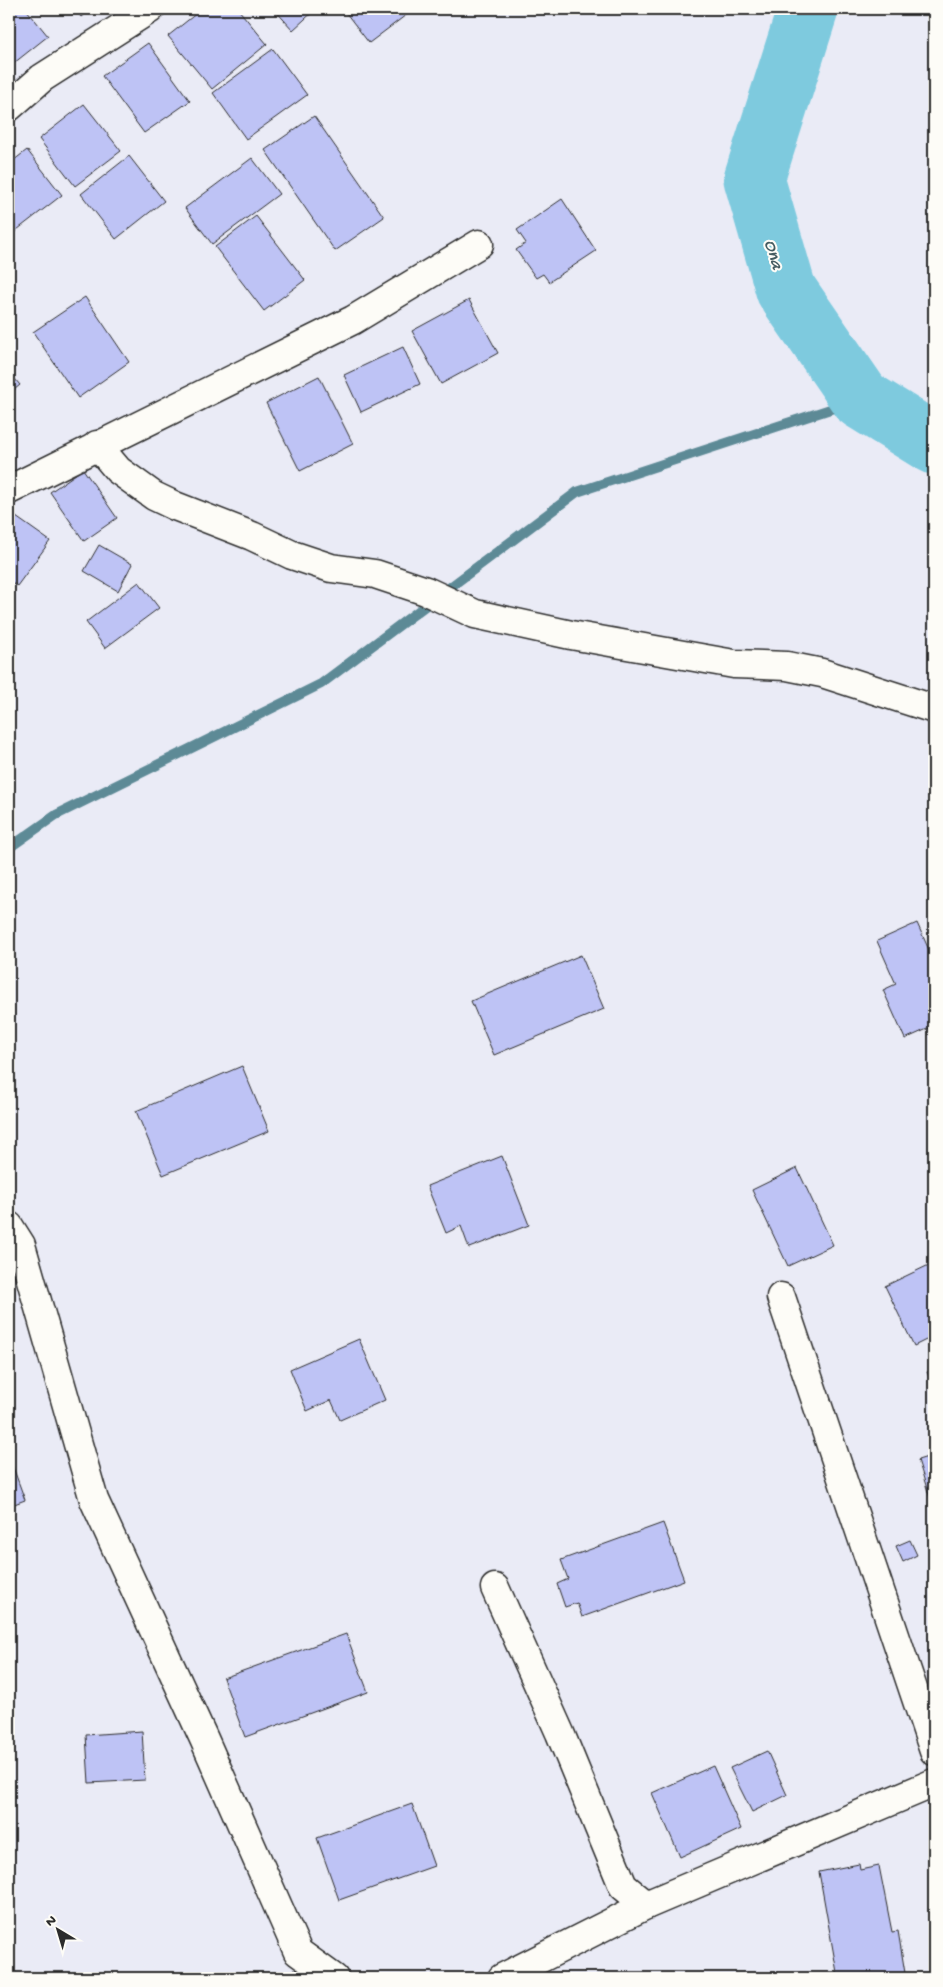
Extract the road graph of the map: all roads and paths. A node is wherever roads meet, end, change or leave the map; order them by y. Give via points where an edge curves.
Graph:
1 (150, 9) edge
2 (9, 106) edge
3 (479, 244) dead end
4 (97, 445) junction
5 (9, 490) edge
6 (934, 709) edge
7 (9, 1226) edge
8 (781, 1297) dead end
9 (495, 1588) dead end
10 (934, 1751) edge
11 (934, 1783) edge
12 (646, 1905) junction
13 (334, 1978) edge
14 (502, 1978) edge

1 - 2 street via 42,78
3 - 4 street via 353,320
4 - 5 street
4 - 6 street via 118,470 154,496 175,506 292,555 331,568 375,574 426,591 475,614 734,664 787,666 822,673
7 - 13 street via 21,1245 94,1500 298,1952
8 - 10 street
9 - 12 street via 623,1886
11 - 12 street
12 - 14 street

